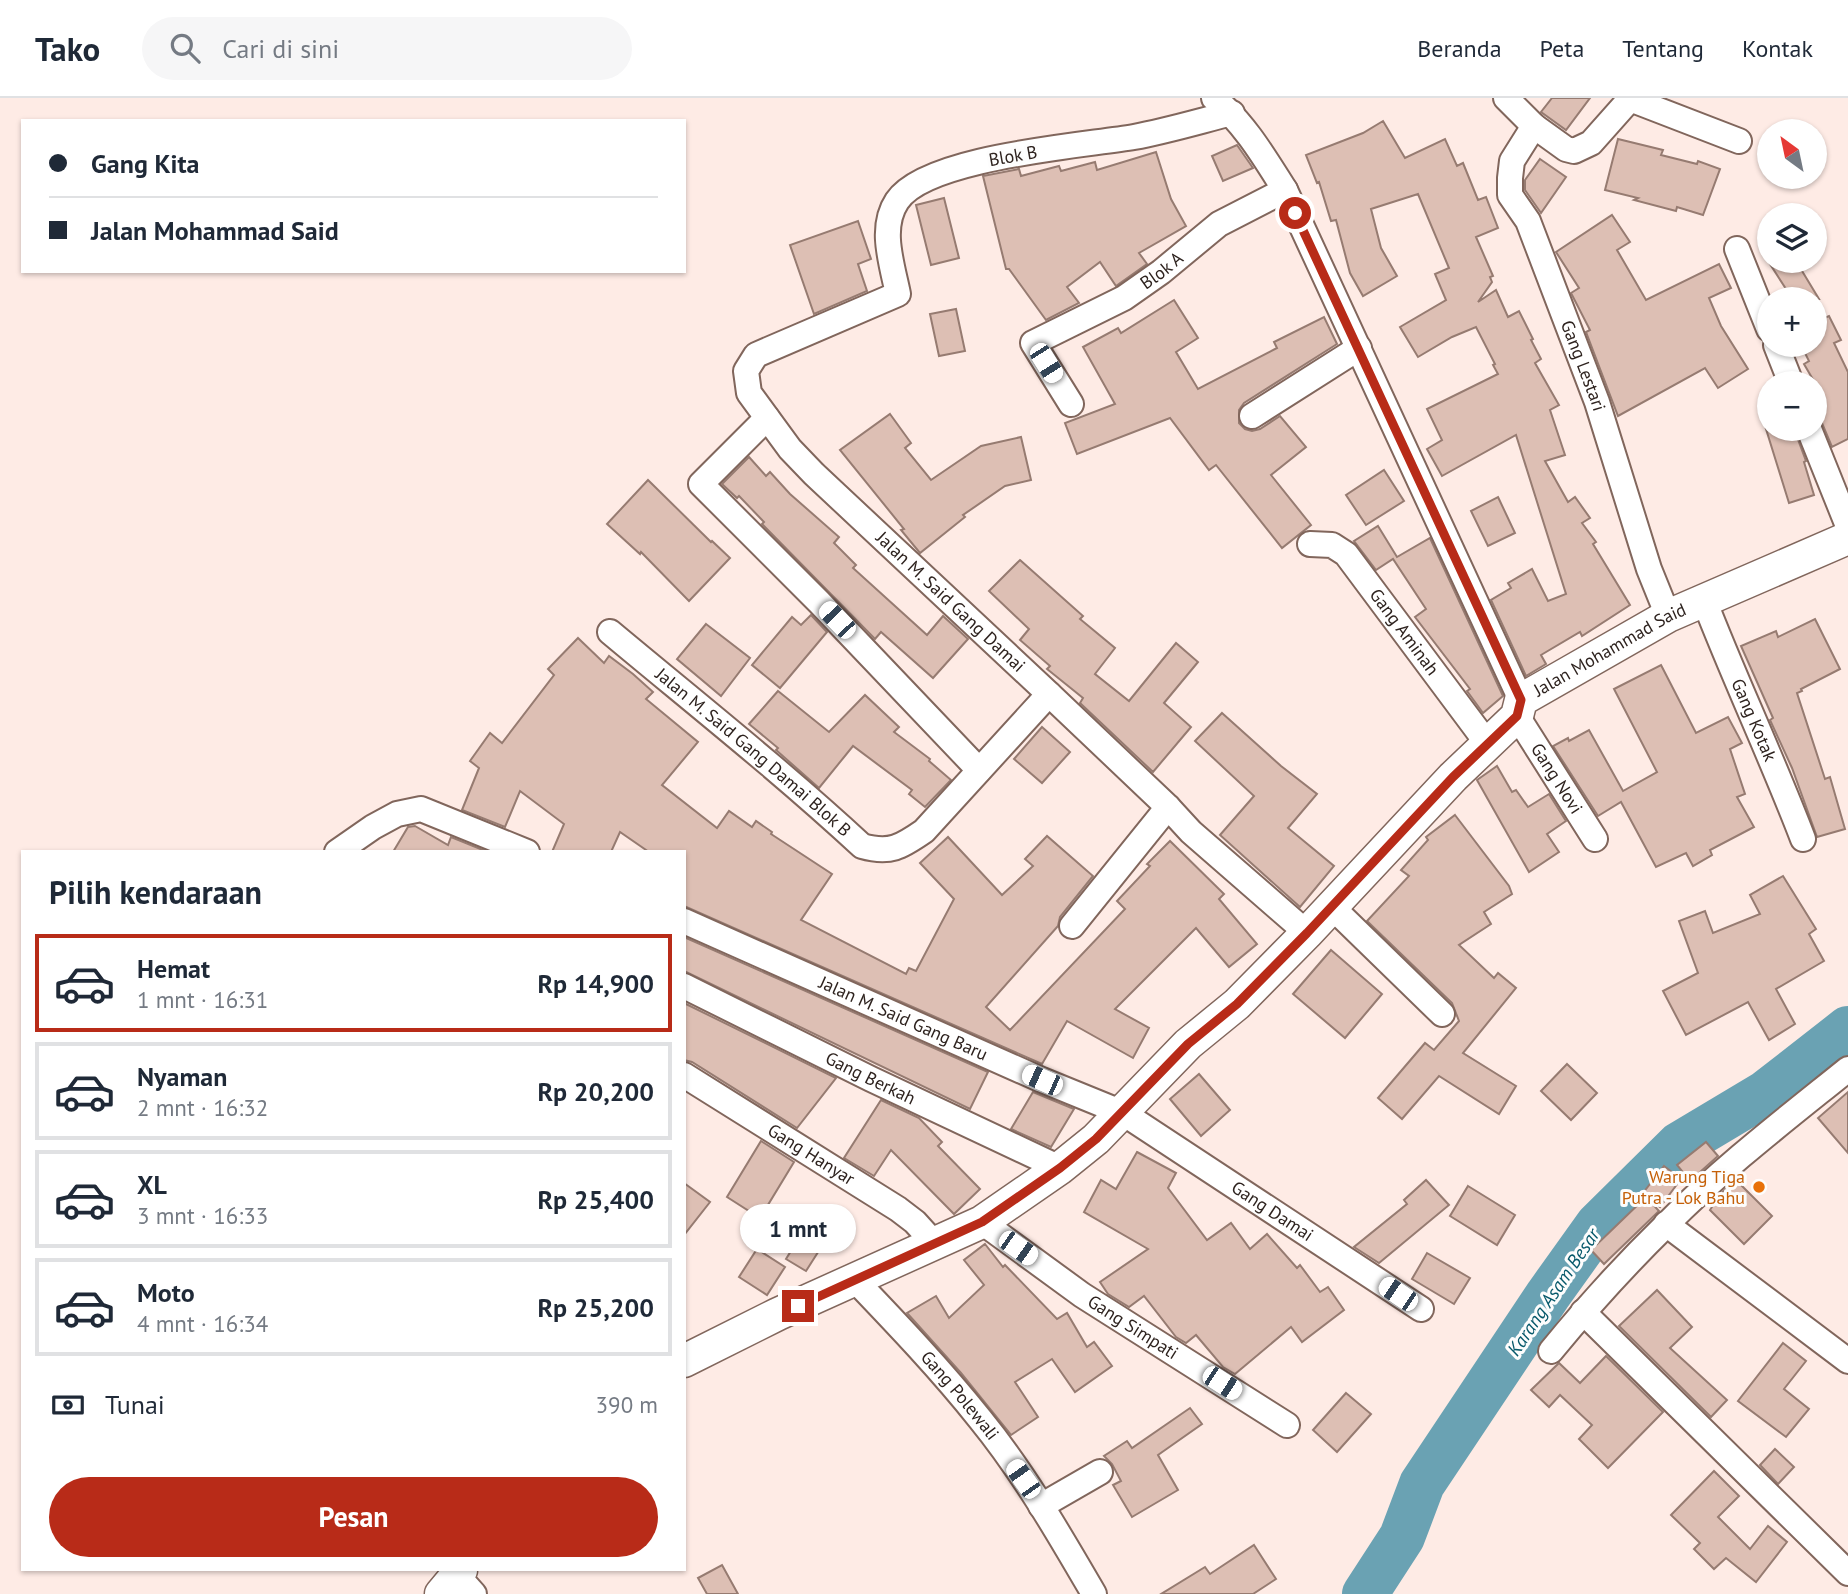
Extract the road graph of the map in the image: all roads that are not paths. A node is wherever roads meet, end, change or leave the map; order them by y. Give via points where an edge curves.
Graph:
1 (1506, 98) edge
2 (1630, 98) edge
3 (1223, 106) edge
4 (1534, 126) junction
5 (1739, 141) dead end
6 (1285, 190) junction
7 (1737, 249) dead end
8 (898, 294) joint
9 (1757, 299) edge
10 (1359, 348) junction
11 (1071, 404) dead end
12 (1252, 416) dead end
13 (767, 418) junction
14 (1814, 441) edge
15 (1848, 526) edge
16 (1848, 538) edge
17 (1310, 544) dead end
18 (1704, 600) junction
19 (1668, 615) junction
20 (610, 632) dead end
21 (1049, 694) junction
22 (1519, 708) junction
23 (1487, 743) junction
24 (979, 770) junction
25 (1168, 807) junction
26 (1595, 839) dead end
27 (1803, 839) dead end
28 (340, 850) edge
29 (522, 850) edge
30 (1331, 906) junction
31 (686, 922) edge
32 (1072, 926) dead end
33 (1307, 933) junction
34 (686, 987) edge
35 (1442, 1014) dead end
36 (1848, 1069) edge
37 (686, 1076) edge
38 (1124, 1113) junction
39 (1060, 1168) junction
40 (982, 1222) junction
41 (1667, 1224) junction
42 (934, 1242) junction
43 (855, 1280) junction
44 (1421, 1309) dead end
45 (1583, 1312) junction
46 (1551, 1351) dead end
47 (686, 1360) edge
48 (1848, 1361) edge
49 (1287, 1425) dead end
50 (1100, 1472) dead end
51 (1041, 1506) junction
52 (1848, 1573) edge
53 (1094, 1594) edge

1 - 4 street
2 - 4 street via 1591,143 1574,151
2 - 5 street
3 - 6 street, Gang Novi via 1251,137
3 - 8 street, Blok B via 1135,136 1010,156 943,170 920,180 898,199 888,220
4 - 19 street, Gang Lestari via 1512,161 1510,195 1528,221 1588,379
6 - 10 street, Gang Novi
6 - 11 street, Blok A via 1219,224 1124,298 1033,343
7 - 9 street
8 - 13 street, Jalan M. Said Gang Damai via 755,355 746,371 749,393
10 - 12 street
10 - 22 street, Gang Novi
13 - 21 street, Jalan M. Said Gang Damai via 798,458 862,521
13 - 24 street via 701,484
14 - 15 street
16 - 18 street, Jalan Mohammad Said
17 - 23 street, Gang Aminah via 1332,545 1346,554
18 - 19 street, Jalan Mohammad Said
18 - 27 street, Gang Kotak
19 - 22 street, Jalan Mohammad Said
20 - 24 street, Jalan M. Said Gang Damai Blok B via 764,757 862,846 889,850 906,844 925,831
21 - 24 street, Jalan M. Said Gang Damai Blok B
21 - 25 street, Jalan M. Said Gang Damai
22 - 23 street, Jalan Mohammad Said
22 - 26 street, Gang Novi
23 - 30 street, Jalan Mohammad Said
25 - 32 street
25 - 33 street, Jalan M. Said Gang Damai
28 - 29 street via 397,814 421,809
30 - 33 street, Jalan Mohammad Said
30 - 35 street
31 - 38 street, Jalan M. Said Gang Baru
33 - 38 street, Jalan Mohammad Said via 1237,1004 1188,1044
34 - 39 street, Gang Berkah
36 - 41 street
37 - 42 street, Gang Hanyar via 898,1209
38 - 39 street, Jalan Mohammad Said
38 - 44 street, Gang Damai
39 - 40 street, Jalan Mohammad Said
40 - 42 street, Jalan Mohammad Said
40 - 49 street, Gang Simpati via 1082,1295
41 - 45 street
41 - 48 street
42 - 43 street, Jalan Mohammad Said
43 - 47 street, Jalan Mohammad Said
43 - 51 street, Gang Polewali via 946,1377
45 - 46 street
45 - 52 street
50 - 51 street
51 - 53 street, Gang Polewali

